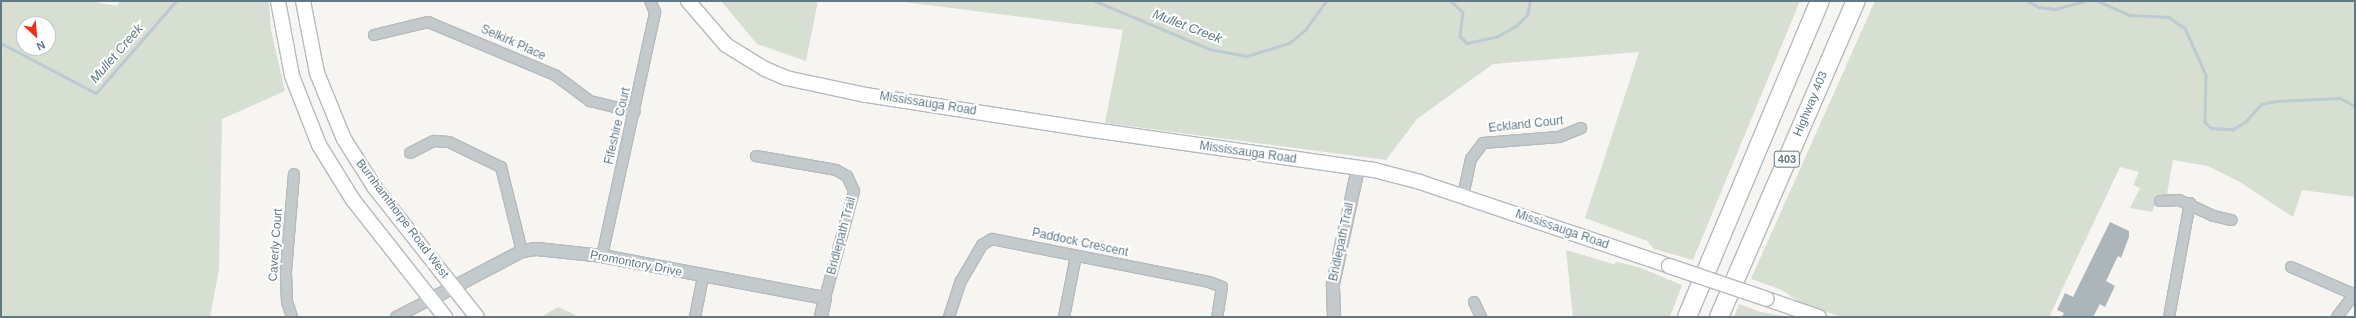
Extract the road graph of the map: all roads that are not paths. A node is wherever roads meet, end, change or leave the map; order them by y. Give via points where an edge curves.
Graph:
1 (278, 1) edge
2 (303, 1) edge
3 (650, 1) edge
4 (688, 1) edge
5 (1820, 1) edge
6 (1856, 1) edge
7 (374, 35) dead end
8 (635, 112) junction
9 (1581, 128) dead end
10 (410, 153) dead end
11 (756, 156) dead end
12 (1358, 168) junction
13 (294, 174) dead end
14 (1463, 196) junction
15 (2160, 201) dead end
16 (2190, 203) junction
17 (2232, 220) dead end
18 (522, 252) junction
19 (602, 256) junction
20 (1076, 256) junction
21 (2291, 267) dead end
22 (704, 278) junction
23 (454, 287) junction
24 (2354, 293) edge
25 (825, 298) junction
26 (431, 299) junction
27 (1474, 302) dead end
28 (292, 317) edge
29 (396, 317) edge
30 (445, 317) edge
31 (477, 317) edge
32 (695, 317) edge
33 (821, 317) edge
34 (948, 317) edge
35 (1064, 317) edge
36 (1217, 317) edge
37 (1334, 317) edge
38 (1481, 317) edge
39 (1687, 317) edge
40 (1720, 317) edge
41 (1819, 317) edge
42 (2169, 317) edge
43 (2337, 317) edge

1 - 26 main road via 292,76 319,145 354,200
2 - 23 main road, Burnhamthorpe Road West via 317,72 338,128 375,188
3 - 8 street, Fifeshire Court via 655,12
4 - 12 main road, Mississauga Road via 726,45 765,69 805,83 1115,134
5 - 39 highway, 403
6 - 40 highway, Highway 403 / 403
7 - 8 street, Selkirk Place via 428,22 555,75 590,101
8 - 19 street, Fifeshire Court
9 - 14 street, Eckland Court via 1559,137 1483,143 1471,159
10 - 18 street via 434,141 449,142 501,168
11 - 25 street, Bridlepath Trail via 836,170 847,176 854,191
12 - 14 main road, Mississauga Road via 1400,177
12 - 37 street, Bridlepath Trail via 1333,284
13 - 28 street, Caverly Court via 286,271 287,302
14 - 41 main road, Mississauga Road, bridge
15 - 16 street via 2173,198
16 - 17 street via 2214,216
16 - 42 street
18 - 19 street, Promontory Drive via 542,249
18 - 23 street, Promontory Drive
19 - 22 street, Promontory Drive
20 - 34 street, Paddock Crescent via 992,239 982,245 961,281
20 - 35 street
20 - 36 street, Paddock Crescent via 1209,282 1222,287
21 - 24 street
22 - 25 street, Promontory Drive
22 - 32 street
23 - 26 street, Promontory Drive
23 - 31 main road, Burnhamthorpe Road West
24 - 43 street
25 - 33 street, Bridlepath Trail
26 - 29 street
26 - 30 main road
27 - 38 street

